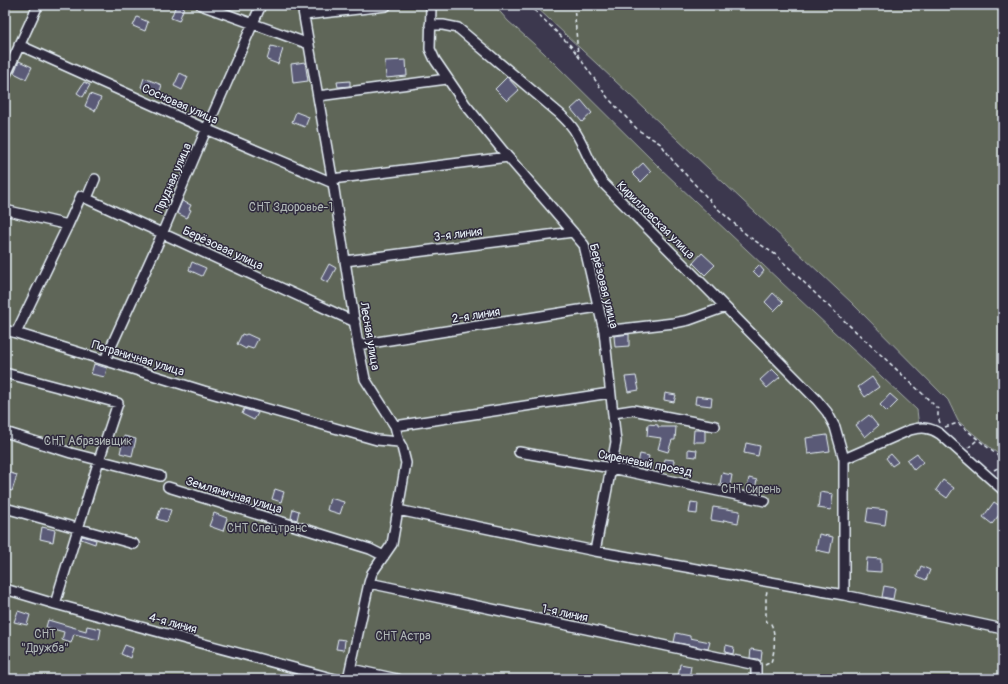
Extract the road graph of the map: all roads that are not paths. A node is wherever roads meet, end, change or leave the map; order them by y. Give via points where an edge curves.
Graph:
1 (38, 5) edge
2 (201, 5) edge
3 (260, 5) edge
4 (302, 5) edge
5 (431, 5) edge
6 (386, 6) edge
7 (304, 15) junction
8 (252, 23) junction
9 (430, 25) junction
10 (309, 44) junction
11 (19, 45) junction
12 (5, 77) edge
13 (447, 78) junction
14 (318, 96) junction
15 (206, 129) junction
16 (508, 157) junction
17 (95, 179) dead end
18 (333, 181) junction
19 (84, 197) junction
20 (5, 210) edge
21 (68, 225) junction
22 (573, 232) junction
23 (162, 233) junction
24 (346, 261) junction
25 (725, 306) junction
26 (598, 308) junction
27 (355, 322) junction
28 (5, 330) edge
29 (604, 331) junction
30 (16, 333) junction
31 (358, 346) junction
32 (105, 360) junction
33 (5, 373) edge
34 (610, 392) junction
35 (613, 413) junction
36 (395, 426) junction
37 (715, 426) dead end
38 (5, 432) edge
39 (399, 442) junction
40 (519, 452) dead end
41 (844, 459) junction
42 (99, 460) junction
43 (611, 468) junction
44 (160, 476) dead end
45 (168, 487) dead end
46 (1003, 490) edge
47 (765, 501) dead end
48 (5, 508) edge
49 (398, 510) junction
50 (78, 528) junction
51 (134, 544) dead end
52 (595, 551) junction
53 (384, 556) junction
54 (369, 583) junction
55 (5, 589) edge
56 (844, 595) junction
57 (55, 604) junction
58 (1003, 629) edge
59 (350, 669) junction
60 (335, 679) edge
61 (348, 679) edge
62 (396, 679) edge
63 (756, 679) edge

1 - 11 street
2 - 8 street
3 - 8 street, Прудная улица
4 - 7 street, Лесная улица
5 - 9 street, Берёзовая улица
6 - 7 street
7 - 10 street, Лесная улица
8 - 10 street
8 - 15 street, Прудная улица
9 - 13 street, Берёзовая улица via 430,49
9 - 25 street, Кирилловская улица via 458,28 560,114 577,134 602,183
10 - 14 street, Лесная улица
11 - 12 street
11 - 15 street, Сосновая улица
13 - 14 street
13 - 16 street, Берёзовая улица
14 - 18 street, Лесная улица
15 - 18 street, Сосновая улица
15 - 23 street, Прудная улица
16 - 18 street
16 - 22 street, Берёзовая улица
17 - 19 street
18 - 24 street, Лесная улица
19 - 21 street
19 - 23 street, Берёзовая улица
20 - 21 street
21 - 30 street
22 - 24 street, 3-я линия
22 - 26 street, Берёзовая улица via 584,245
23 - 27 street, Берёзовая улица
23 - 32 street, Прудная улица
24 - 27 street, Лесная улица
25 - 29 street via 689,320
25 - 41 street, Кирилловская улица via 827,412 835,427
26 - 29 street, Берёзовая улица
26 - 31 street, 2-я линия
27 - 31 street, Лесная улица
28 - 30 street, Пограничная улица
29 - 34 street, Берёзовая улица
30 - 32 street, Пограничная улица
31 - 36 street, Лесная улица via 365,379
32 - 39 street, Пограничная улица via 369,438
33 - 42 street via 118,403
34 - 35 street, Берёзовая улица
34 - 36 street
35 - 37 street via 633,410
35 - 43 street, Берёзовая улица via 616,442
36 - 39 street, Лесная улица
38 - 42 street
39 - 49 street, Лесная улица via 406,463
40 - 43 street, Сиреневый проезд
41 - 46 street via 919,427 935,430
41 - 56 street, Кирилловская улица
42 - 44 street
42 - 50 street
43 - 47 street, Сиреневый проезд
43 - 52 street, Берёзовая улица
45 - 53 street, Земляничная улица via 370,549
48 - 50 street
49 - 52 street
49 - 53 street, Лесная улица via 392,544
50 - 51 street
50 - 57 street
52 - 56 street
53 - 54 street, Лесная улица via 372,573
54 - 59 street, Лесная улица
54 - 63 street, 1-я линия via 756,666
55 - 57 street, 4-я линия
56 - 58 street
57 - 60 street, 4-я линия
59 - 61 street, Лесная улица
59 - 62 street

